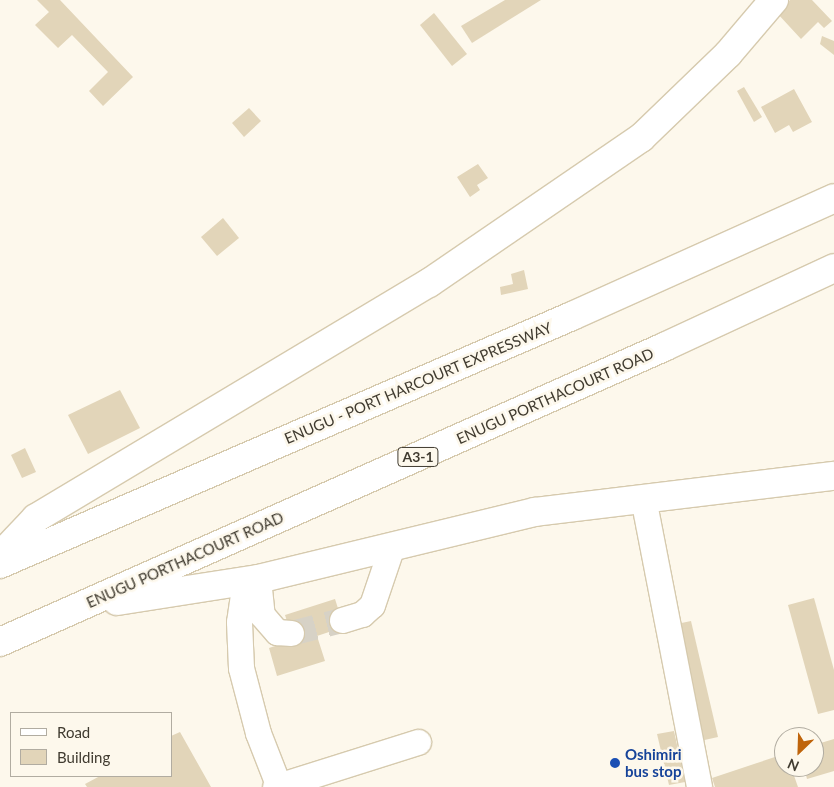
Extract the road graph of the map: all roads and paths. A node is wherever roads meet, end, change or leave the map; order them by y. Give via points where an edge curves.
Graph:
1 (774, 0) edge
2 (834, 198) edge
3 (834, 268) edge
4 (834, 476) edge
5 (643, 498) junction
6 (392, 546) junction
7 (0, 556) edge
8 (0, 564) edge
9 (251, 580) junction
10 (81, 607) junction
11 (342, 620) tunnel mouth
12 (291, 633) tunnel mouth
13 (0, 642) edge
14 (418, 742) dead end
15 (277, 786) edge
16 (699, 787) edge

1 - 7 highway via 728,54 641,138 430,283 36,518
2 - 8 highway, ENUGU - PORT HARCOURT EXPRESSWAY via 572,316
3 - 10 highway, ENUGU PORTHACOURT ROAD / A3-1
4 - 5 highway
5 - 6 highway via 535,512
5 - 16 street
6 - 9 highway
6 - 11 street via 372,605 362,614
9 - 10 highway
9 - 12 street via 262,615 277,632
9 - 15 street via 239,622 240,668
10 - 13 highway, ENUGU PORTHACOURT ROAD / A3-1
14 - 15 street

